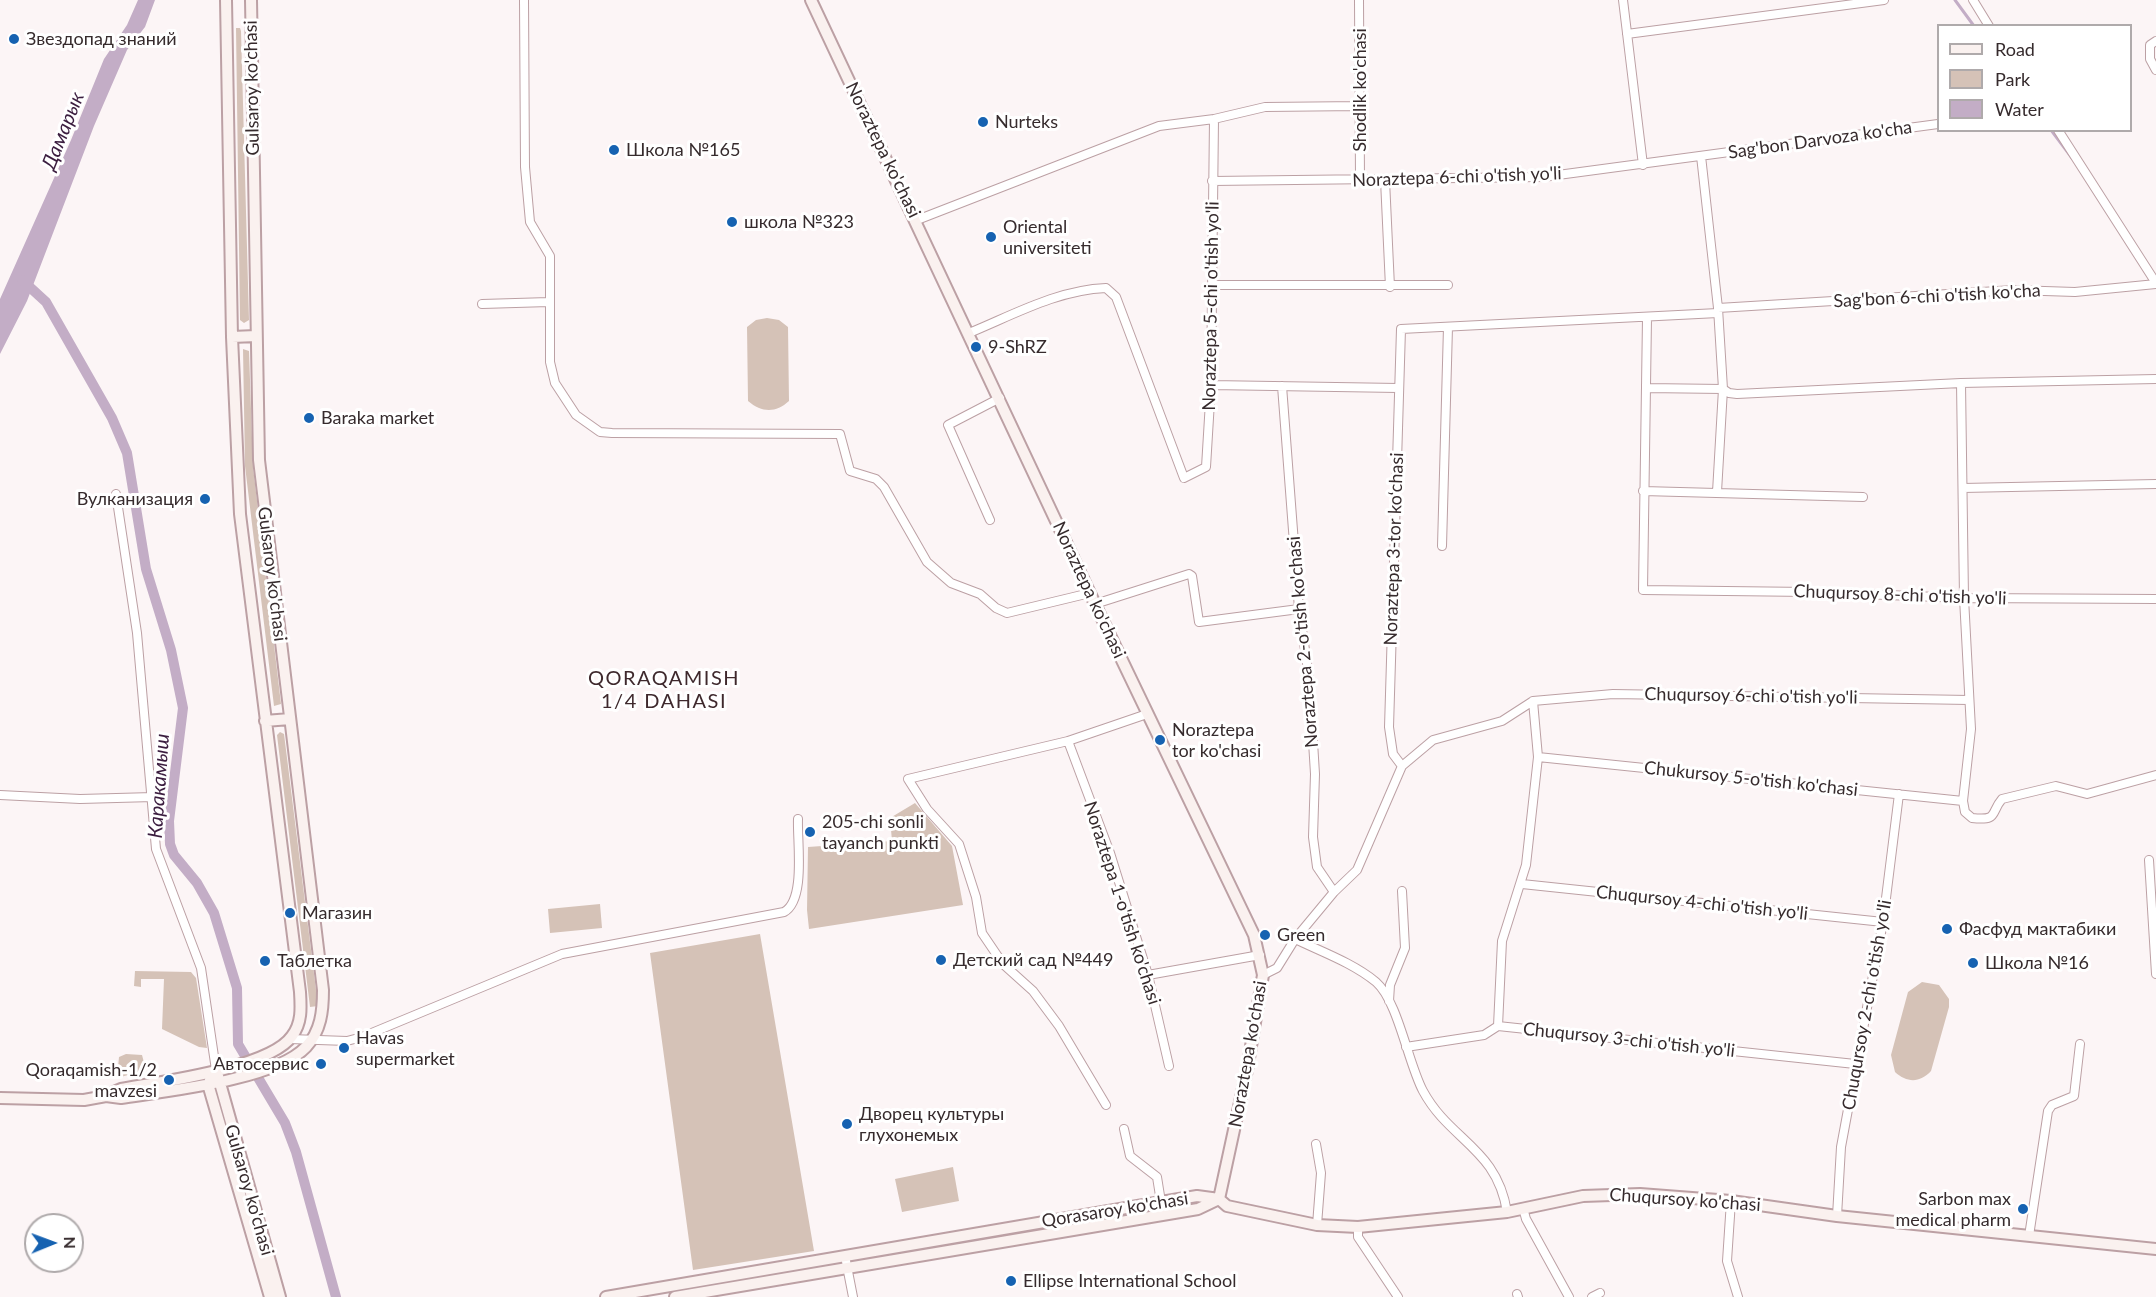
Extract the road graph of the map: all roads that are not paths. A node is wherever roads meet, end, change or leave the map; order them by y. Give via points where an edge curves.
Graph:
1 (226, 0) edge
2 (250, 0) edge
3 (524, 0) edge
4 (811, 0) edge
5 (1359, 0) edge
6 (1623, 0) edge
7 (1884, 0) edge
8 (1973, 0) edge
9 (1988, 24) edge
10 (1627, 34) junction
11 (2156, 41) edge
12 (2156, 70) edge
13 (1360, 106) junction
14 (1214, 119) junction
15 (1937, 124) edge
16 (2059, 132) edge
17 (1701, 156) junction
18 (1642, 165) junction
19 (1360, 180) junction
20 (1385, 180) junction
21 (1212, 181) junction
22 (916, 220) junction
23 (2156, 283) edge
24 (1213, 285) junction
25 (1448, 285) dead end
26 (1390, 286) junction
27 (549, 302) junction
28 (482, 304) dead end
29 (1718, 310) junction
30 (1647, 318) junction
31 (1448, 327) junction
32 (1401, 330) joint
33 (969, 333) junction
34 (256, 336) junction
35 (232, 337) junction
36 (2156, 379) edge
37 (1961, 383) junction
38 (1211, 385) junction
39 (1282, 386) junction
40 (1398, 388) junction
41 (1646, 388) junction
42 (1723, 389) junction
43 (1000, 398) junction
44 (2156, 484) edge
45 (1963, 488) junction
46 (1643, 492) junction
47 (1717, 492) junction
48 (116, 494) dead end
49 (1863, 497) dead end
50 (990, 520) dead end
51 (1442, 546) dead end
52 (1090, 593) junction
53 (1964, 598) junction
54 (2156, 598) edge
55 (1095, 604) junction
56 (1299, 609) junction
57 (1969, 700) junction
58 (1533, 701) junction
59 (1147, 714) junction
60 (290, 719) junction
61 (265, 722) junction
62 (1068, 741) junction
63 (1538, 757) junction
64 (1402, 766) junction
65 (2156, 775) edge
66 (1899, 794) junction
67 (0, 795) edge
68 (153, 797) junction
69 (1963, 801) junction
70 (798, 819) dead end
71 (2149, 860) dead end
72 (1522, 885) junction
73 (1402, 891) dead end
74 (1334, 892) junction
75 (1883, 922) junction
76 (1295, 939) junction
77 (1260, 955) junction
78 (2156, 974) edge
79 (1148, 975) junction
80 (1263, 975) junction
81 (1389, 1001) junction
82 (1498, 1026) junction
83 (290, 1039) junction
84 (312, 1040) junction
85 (2080, 1044) dead end
86 (1406, 1047) junction
87 (1855, 1064) junction
88 (1169, 1066) dead end
89 (216, 1071) junction
90 (220, 1082) junction
91 (208, 1084) junction
92 (106, 1096) junction
93 (0, 1098) edge
94 (1106, 1105) dead end
95 (1124, 1129) dead end
96 (1316, 1144) dead end
97 (1220, 1199) junction
98 (1731, 1201) junction
99 (1161, 1202) junction
100 (1523, 1208) junction
101 (1507, 1212) junction
102 (1837, 1216) junction
103 (1317, 1226) junction
104 (1358, 1227) junction
105 (2029, 1236) junction
106 (2156, 1249) edge
107 (844, 1256) junction
108 (847, 1269) junction
109 (1600, 1293) dead end
110 (270, 1297) edge
111 (280, 1297) edge
112 (606, 1297) edge
113 (675, 1297) edge
114 (853, 1297) edge
115 (1398, 1297) edge
116 (1569, 1297) edge
117 (1592, 1297) edge
118 (1738, 1297) edge

1 - 35 main road, Gulsaroy ko'chasi
2 - 34 main road, Gulsaroy ko'chasi
3 - 27 street via 525,167 530,222 549,256
4 - 22 main road, Noraztepa ko'chasi
5 - 13 street, Shodlik ko'chasi
6 - 10 street
7 - 10 street
8 - 9 street
10 - 18 street
11 - 12 street via 2149,53
13 - 14 street via 1265,107
13 - 19 street, Shodlik ko'chasi
14 - 21 street, Noraztepa 5-chi o'tish yo'li
14 - 22 street via 1159,126
15 - 17 street, Sag'bon Darvoza ko'cha
16 - 23 street
17 - 18 street, Noraztepa 6-chi o'tish yo'li
17 - 29 street
18 - 20 street, Noraztepa 6-chi o'tish yo'li via 1543,177
19 - 20 street, Noraztepa 6-chi o'tish yo'li
19 - 21 street, Noraztepa 6-chi o'tish yo'li
20 - 26 street
21 - 24 street, Noraztepa 5-chi o'tish yo'li
22 - 33 main road, Noraztepa ko'chasi
23 - 29 street, Sag'bon 6-chi o'tish ko'cha via 2075,292 2014,290
24 - 26 street
24 - 38 street, Noraztepa 5-chi o'tish yo'li
25 - 26 street
27 - 28 street
27 - 52 street via 550,362 555,383 576,415 600,432 840,434 852,474 876,479 884,487 927,562 951,583 980,594 1005,612 1029,610
29 - 30 street, Sag'bon 6-chi o'tish ko'cha
29 - 42 street
30 - 31 street, Sag'bon 6-chi o'tish ko'cha
30 - 41 street
31 - 32 street, Sag'bon 6-chi o'tish ko'cha
31 - 51 street
32 - 40 street, Noraztepa 3-tor ko‘chasi
33 - 38 street, Noraztepa 5-chi o'tish yo'li via 1063,294 1106,288 1116,297 1184,478 1208,464
33 - 43 main road, Noraztepa ko'chasi
34 - 35 main road
34 - 60 main road, Gulsaroy ko'chasi via 261,486
35 - 61 main road, Gulsaroy ko'chasi via 240,514
36 - 37 street
37 - 42 street via 1737,394
37 - 45 street
38 - 39 street
39 - 40 street
39 - 56 street, Noraztepa 2-o'tish ko'chasi
40 - 64 street, Noraztepa 3-tor ko‘chasi via 1389,727 1393,754
41 - 42 street
41 - 46 street
42 - 47 street
43 - 50 street via 948,425
43 - 52 main road, Noraztepa ko'chasi
44 - 45 street
45 - 53 street
46 - 47 street
46 - 53 street, Chuqursoy 8-chi o'tish yo'li via 1643,590
47 - 49 street
48 - 68 street via 137,633
52 - 55 main road, Noraztepa ko'chasi
53 - 54 street, Chuqursoy 8-chi o'tish yo'li
53 - 57 street
55 - 56 street via 1189,574 1199,622
55 - 59 main road, Noraztepa ko'chasi
56 - 74 street, Noraztepa 2-o'tish ko'chasi via 1309,677 1314,758 1313,837 1317,867
57 - 58 street, Chuqursoy 6-chi o'tish yo'li via 1614,694
57 - 69 street via 1969,766
58 - 63 street
58 - 64 street via 1502,721 1433,740
59 - 62 street
59 - 77 main road, Noraztepa ko'chasi via 1247,915
60 - 61 main road
60 - 84 main road, Gulsaroy ko'chasi via 323,990 323,1011
61 - 83 main road, Gulsaroy ko'chasi via 300,992 300,1018
62 - 79 street, Noraztepa 1-o'tish ko'chasi via 1110,853
62 - 94 street via 909,779 927,809 959,844 976,897 982,933 1003,964 1033,991 1059,1026
63 - 66 street, Chukursoy 5-o'tish ko'chasi
63 - 72 street
64 - 74 street via 1357,870
65 - 69 street via 2087,794 2056,786 2002,799 1995,815 1979,819 1968,815
66 - 69 street, Chukursoy 5-o'tish ko'chasi
66 - 75 street, Chuqursoy 2-chi o'tish yo'li
67 - 68 street
68 - 89 street via 158,858 201,968
70 - 84 street via 797,894 784,912 562,954 363,1037 347,1041
71 - 78 street
72 - 75 street, Chuqursoy 4-chi o'tish yo'li
72 - 82 street via 1502,941
73 - 81 street via 1405,948 1390,985
74 - 76 street
75 - 87 street, Chuqursoy 2-chi o'tish yo'li
76 - 80 street via 1276,968
76 - 81 street via 1378,983
77 - 79 street
77 - 80 main road, Noraztepa ko'chasi
79 - 88 street, Noraztepa 1-o'tish ko'chasi
80 - 97 main road, Noraztepa ko'chasi
81 - 86 street
82 - 86 street, Chuqursoy 3-chi o'tish yo'li via 1484,1035
82 - 87 street, Chuqursoy 3-chi o'tish yo'li
83 - 84 street
83 - 89 main road via 268,1053
84 - 90 main road via 298,1054 274,1065
85 - 105 street via 2074,1096 2052,1105 2048,1111
86 - 101 street via 1424,1093 1458,1134 1490,1164
87 - 102 street, Chuqursoy 2-chi o'tish yo'li via 1841,1147
89 - 90 main road, Gulsaroy ko'chasi
89 - 91 main road
89 - 92 main road via 121,1089
90 - 91 main road
90 - 111 main road, Gulsaroy ko'chasi
91 - 92 main road via 121,1098
91 - 110 main road, Gulsaroy ko'chasi
92 - 93 main road via 84,1100
95 - 99 street via 1130,1156 1156,1177
96 - 103 street via 1321,1173
97 - 99 main road, Qorasaroy ko'chasi via 1197,1196
97 - 103 main road, Chuqursoy ko'chasi via 1227,1206
97 - 108 main road, Qorasaroy ko'chasi via 1198,1209
98 - 100 main road, Chuqursoy ko'chasi via 1607,1194
98 - 102 main road, Chuqursoy ko'chasi
98 - 118 street via 1727,1261
99 - 107 main road, Qorasaroy ko'chasi
100 - 101 main road, Chuqursoy ko'chasi
100 - 116 street
101 - 104 main road, Chuqursoy ko'chasi
102 - 105 main road, Chuqursoy ko'chasi
103 - 104 main road, Chuqursoy ko'chasi
104 - 115 street via 1358,1237
105 - 106 main road, Chuqursoy ko'chasi
107 - 108 street
107 - 112 main road, Qorasaroy ko'chasi
108 - 113 main road, Qorasaroy ko'chasi
108 - 114 street
109 - 117 street

